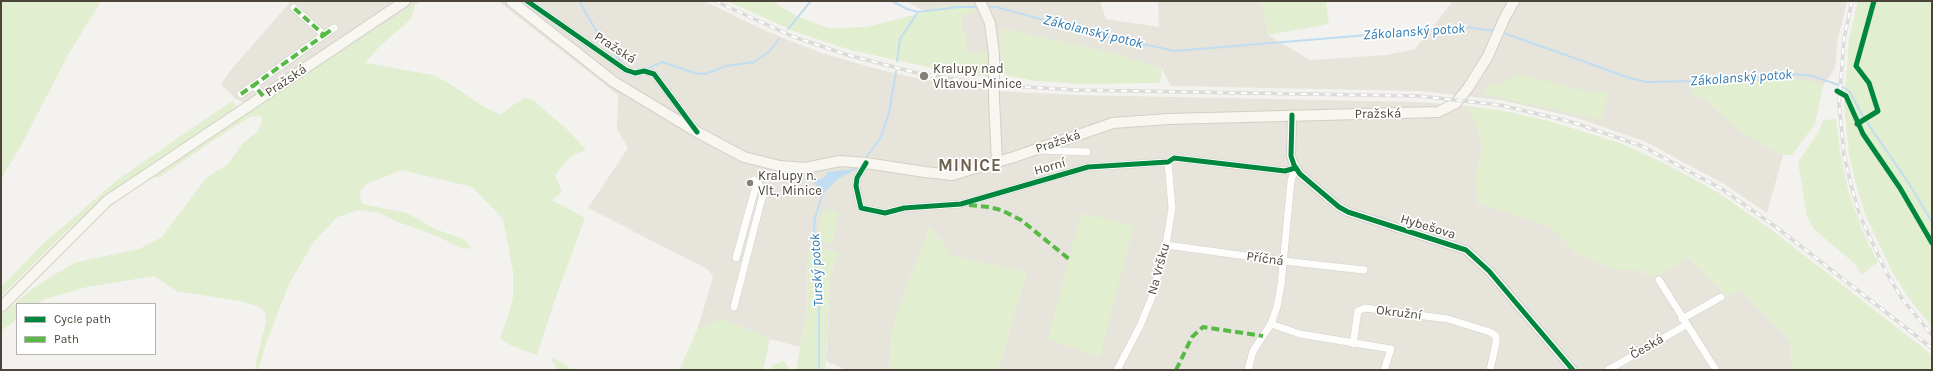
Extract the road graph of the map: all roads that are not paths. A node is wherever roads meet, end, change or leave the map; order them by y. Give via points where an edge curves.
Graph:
1 (405, 1) edge
2 (511, 1) edge
3 (527, 1) edge
4 (980, 1) edge
5 (1514, 1) edge
6 (294, 8) dead end
7 (334, 28) dead end
8 (324, 35) junction
9 (254, 85) junction
10 (241, 94) dead end
11 (263, 96) junction
12 (1292, 115) junction
13 (697, 132) junction
14 (1036, 150) junction
15 (1087, 152) dead end
16 (866, 162) junction
17 (997, 162) junction
18 (1168, 162) junction
19 (1295, 168) junction
20 (754, 180) dead end
21 (760, 186) junction
22 (1166, 245) junction
23 (736, 258) dead end
24 (1283, 262) junction
25 (1364, 270) dead end
26 (1659, 280) dead end
27 (1720, 297) dead end
28 (1, 307) edge
29 (734, 307) dead end
30 (1684, 322) junction
31 (1271, 324) junction
32 (1353, 344) junction
33 (1117, 370) edge
34 (1248, 370) edge
35 (1384, 370) edge
36 (1490, 370) edge
37 (1573, 370) edge
38 (1608, 370) edge
39 (1716, 370) edge

1 - 11 main road, Pražská
2 - 13 main road, Pražská via 614,82
3 - 13 street, Pražská via 626,70 654,74
4 - 17 main road via 987,14 994,54
5 - 12 main road, Pražská via 1488,56 1459,99 1438,112
6 - 8 street
7 - 8 street
8 - 9 street
9 - 10 street
9 - 11 street
11 - 28 main road, Pražská via 107,201
12 - 14 main road, Pražská via 1113,123
12 - 19 street via 1291,156
13 - 16 main road, Pražská via 734,152 780,166 805,168 840,161
14 - 15 street
14 - 17 main road, Pražská
16 - 17 main road, Pražská via 952,175
16 - 18 street, Horní via 857,178 856,186 861,208 885,213 904,208 961,204 1088,167
18 - 19 street, Horní via 1180,158 1285,171
18 - 22 street, Na Vršku via 1172,208
19 - 24 street
19 - 37 street, Hybešova via 1348,212 1466,250 1489,271
20 - 21 street
21 - 23 street via 754,189
21 - 29 street via 764,190
22 - 24 street, Příčná
22 - 33 street, Na Vršku via 1152,297
24 - 25 street, Příčná
24 - 31 street via 1281,285
26 - 30 street
27 - 30 street, Česká
30 - 38 street, Česká
30 - 39 street
31 - 32 street via 1300,334
31 - 34 street via 1253,351
32 - 35 street via 1391,349
32 - 36 street, Okružní via 1358,311 1365,308 1448,319 1496,336

